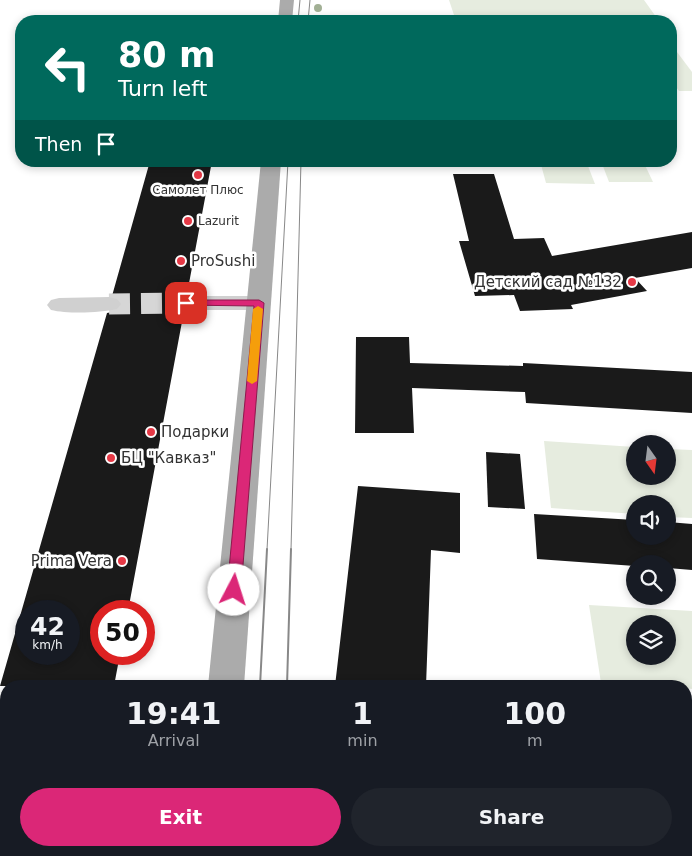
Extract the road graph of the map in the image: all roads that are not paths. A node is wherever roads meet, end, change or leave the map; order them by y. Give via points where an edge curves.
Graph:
1 (287, 0) edge
2 (285, 15) edge
3 (270, 167) edge
4 (186, 303) tunnel mouth
5 (259, 303) junction
6 (109, 304) tunnel mouth
7 (59, 305) dead end
8 (227, 680) edge

1 - 2 main road
3 - 5 main road
4 - 5 lane
5 - 8 main road
6 - 7 lane

